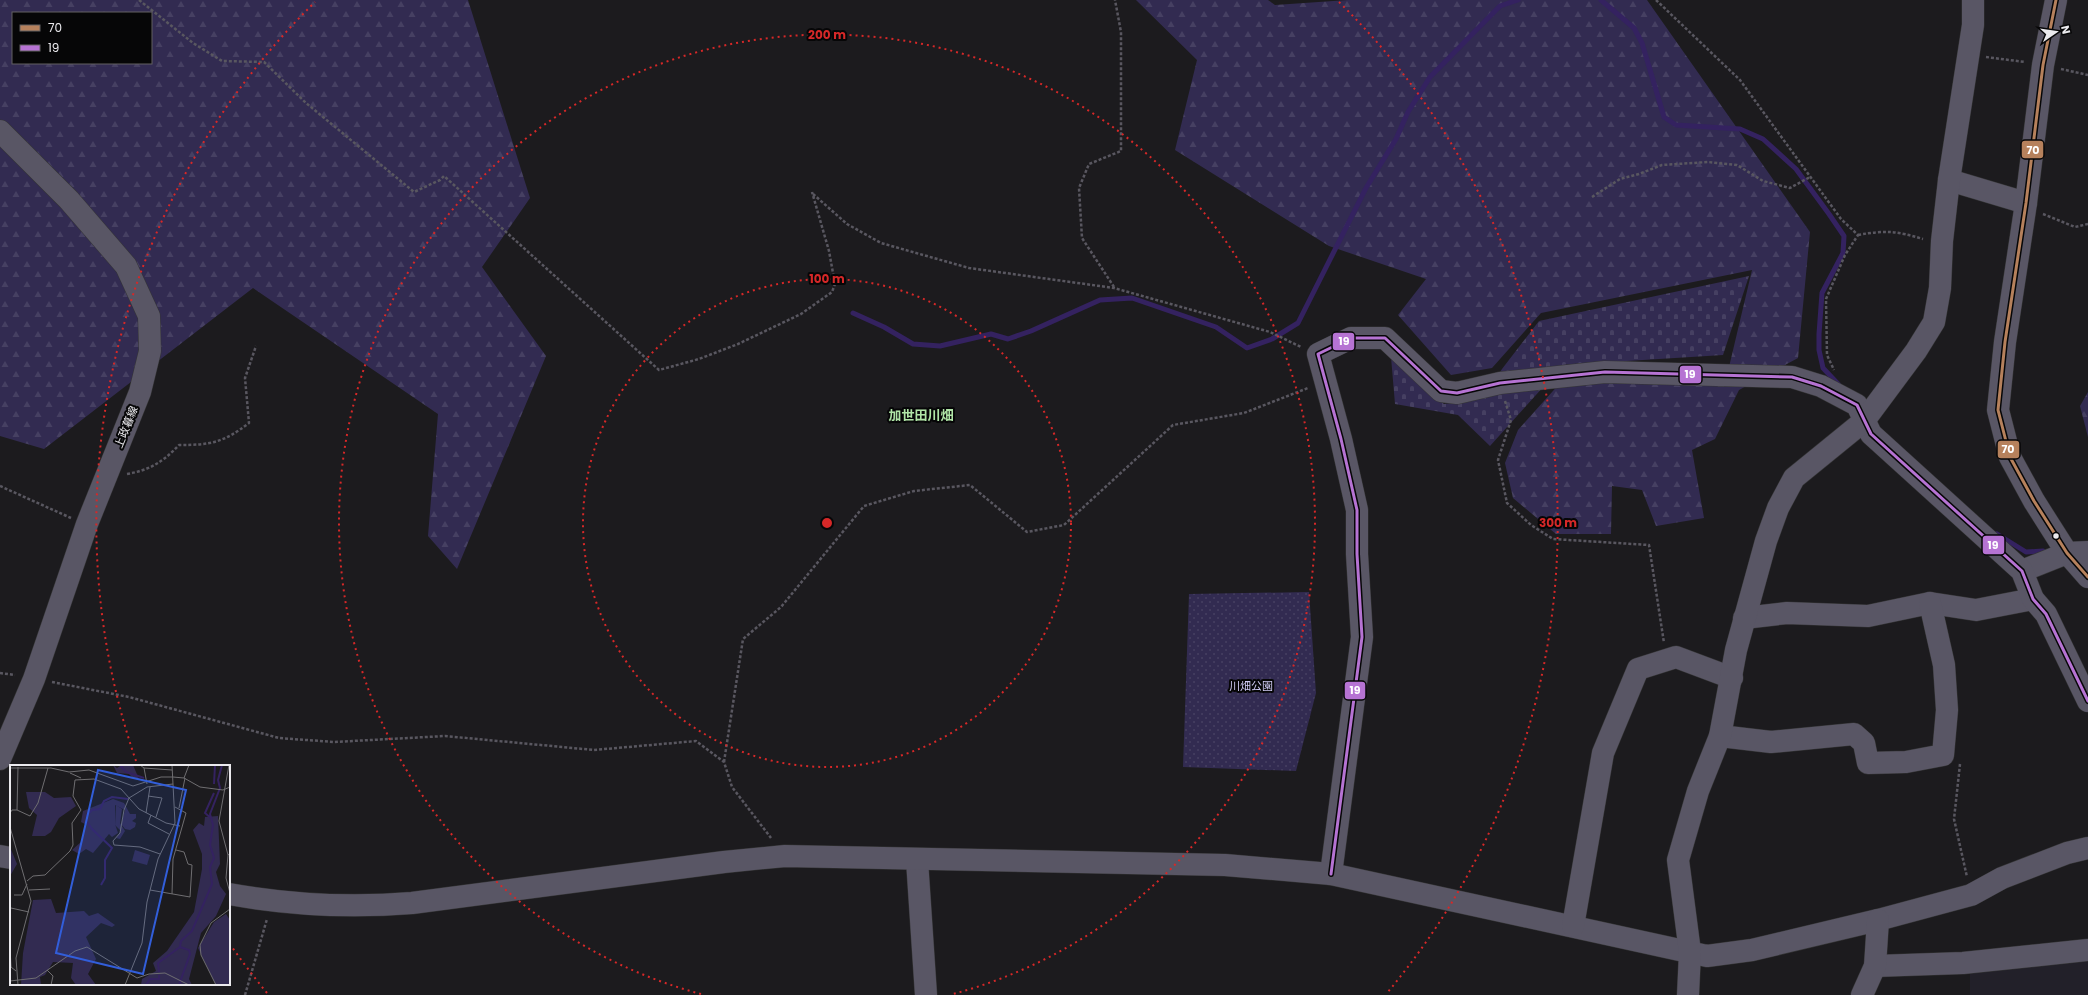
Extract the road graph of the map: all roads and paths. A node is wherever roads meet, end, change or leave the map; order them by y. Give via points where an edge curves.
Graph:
1 (139, 0) edge
2 (1115, 0) edge
3 (1656, 0) edge
4 (1973, 0) edge
5 (2056, 0) edge
6 (1969, 54) junction
7 (2043, 65) junction
8 (2088, 74) edge
9 (0, 131) edge
10 (1810, 177) junction
11 (1949, 180) junction
12 (1592, 197) dead end
13 (2025, 205) junction
14 (2088, 224) edge
15 (1858, 235) junction
16 (1941, 243) junction
17 (1114, 288) junction
18 (256, 346) dead end
19 (1318, 354) junction
20 (1835, 374) dead end
21 (1325, 382) junction
22 (1500, 383) junction
23 (1864, 421) junction
24 (106, 476) junction
25 (0, 486) edge
26 (87, 524) junction
27 (2088, 552) edge
28 (2067, 553) junction
29 (2022, 571) junction
30 (2088, 577) edge
31 (2033, 599) junction
32 (1930, 603) junction
33 (1744, 618) junction
34 (1666, 660) junction
35 (1732, 678) junction
36 (34, 679) junction
37 (2088, 701) edge
38 (1720, 736) junction
39 (0, 759) edge
40 (1960, 759) dead end
41 (724, 762) junction
42 (2088, 848) edge
43 (0, 856) edge
44 (785, 856) junction
45 (10, 858) edge
46 (917, 860) junction
47 (1331, 874) junction
48 (230, 894) edge
49 (1972, 895) junction
50 (272, 902) junction
51 (1878, 920) junction
52 (1574, 926) junction
53 (2088, 950) edge
54 (1690, 952) junction
55 (1875, 966) junction
56 (245, 995) edge
57 (926, 995) edge
58 (1688, 995) edge
59 (1862, 995) edge

1 - 17 path via 193,43 222,62 264,62 306,103 414,192 444,176 659,370 699,359 738,344 801,314 832,292 835,284 829,251 812,192 847,224 880,244 969,268
2 - 17 path via 1121,32 1121,151 1089,164 1079,188 1082,238
3 - 10 path via 1740,80
4 - 6 street
5 - 7 street
6 - 7 path
6 - 11 street
7 - 8 path
7 - 13 street
9 - 24 street, 上政暮線 via 69,200 126,266 149,316 150,351 140,392
10 - 12 path via 1790,188 1762,181 1737,165 1708,162 1662,165 1620,178
10 - 15 path via 1841,220
11 - 13 street
11 - 16 street
13 - 14 path via 2075,227
13 - 28 street via 1998,410 2010,457
15 - 16 path via 1880,230
15 - 20 path via 1845,255 1826,299 1827,355
16 - 23 street via 1940,288 1934,322 1916,352
17 - 19 path via 1270,332
18 - 24 path via 245,378 249,423 234,434 210,445 179,445 165,460 142,472
19 - 21 street
19 - 22 street via 1351,338 1385,338 1441,391 1457,393
21 - 41 path via 1244,413 1173,425 1064,525 1027,532 970,485 914,492 864,506 781,608 743,639
21 - 47 street via 1357,510 1362,637
22 - 23 street via 1606,372 1792,377 1821,386 1857,405
22 - 34 path via 1511,420 1498,460 1507,503 1552,539 1649,545
23 - 29 street via 1871,434
23 - 33 street via 1794,478 1778,508 1766,541
24 - 26 street, 上政暮線
25 - 26 path
26 - 36 street, 上政暮線
27 - 28 street
28 - 29 street
28 - 30 street
29 - 31 street
31 - 32 street via 1976,610
31 - 37 street via 2046,614
32 - 33 street via 1868,616 1787,613
32 - 38 street via 1944,665 1947,710 1943,755 1906,762 1868,763 1864,743 1854,734 1771,742
33 - 35 street
34 - 35 street via 1676,657
34 - 52 street via 1638,669 1602,754
35 - 38 street
36 - 39 street, 上政暮線
36 - 41 path via 129,697 279,738 334,742 445,736 594,750 696,741
38 - 54 street via 1698,791 1678,860
40 - 49 path via 1954,819
41 - 44 path via 732,787
42 - 49 street via 2067,853 2002,878
43 - 45 street
44 - 46 street
44 - 50 street via 412,903 325,906
46 - 47 street via 1218,865
46 - 57 street
47 - 52 street
48 - 50 street
49 - 51 street
50 - 56 path
51 - 54 street via 1752,950 1707,956
51 - 55 street
52 - 54 street
53 - 55 street via 1963,963
54 - 58 street
55 - 59 street

